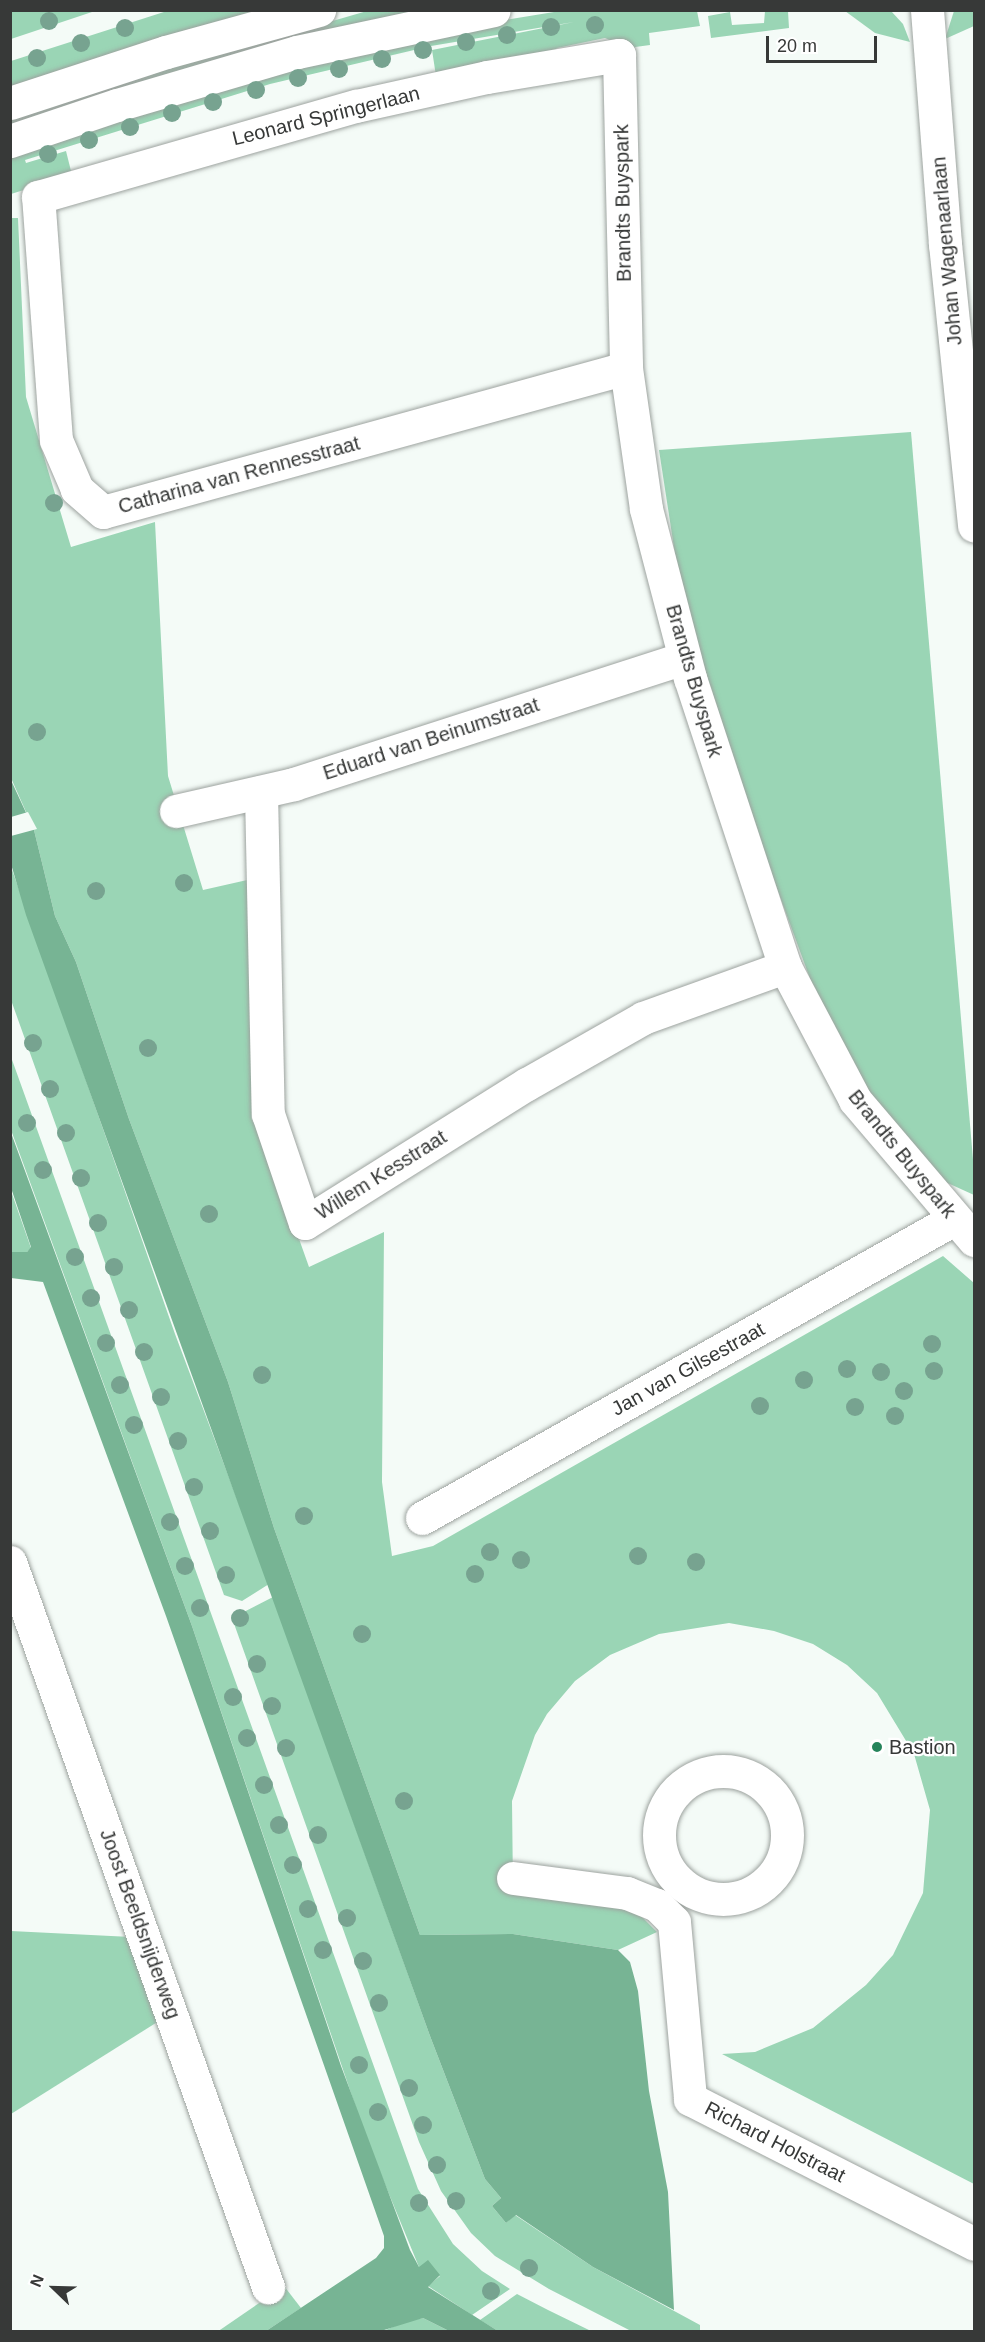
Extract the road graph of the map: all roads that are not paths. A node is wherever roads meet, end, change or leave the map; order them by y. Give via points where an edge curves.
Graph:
1 (319, 10) edge
2 (494, 10) edge
3 (927, 10) edge
4 (619, 55) joint
5 (10, 103) edge
6 (10, 141) edge
7 (38, 197) joint
8 (626, 368) junction
9 (975, 526) edge
10 (684, 658) junction
11 (261, 792) junction
12 (176, 811) dead end
13 (785, 968) junction
14 (964, 1230) edge
15 (422, 1518) dead end
16 (10, 1562) edge
17 (20, 1614) edge
18 (513, 1878) dead end
19 (975, 2244) edge
20 (268, 2287) dead end

1 - 5 street via 166,52
2 - 6 street via 297,52
3 - 9 street, Johan Wagenaarlaan via 945,244
4 - 7 street, Leonard Springerlaan via 487,77 356,106
4 - 8 street, Brandts Buyspark
7 - 8 street, Catharina van Rennesstraat via 56,440 77,489 103,512
8 - 10 street, Brandts Buyspark via 646,509
10 - 11 street, Eduard van Beinumstraat
10 - 13 street, Brandts Buyspark
11 - 12 street, Eduard van Beinumstraat
11 - 13 street, Willem Kesstraat via 268,1114 305,1223 527,1084 643,1018
13 - 14 street, Brandts Buyspark via 855,1100
14 - 15 street, Jan van Gilsestraat
16 - 17 street, Joost Beeldsnijderweg
17 - 20 street, Joost Beeldsnijderweg
18 - 19 street, Richard Holstraat via 627,1893 668,1894 690,2099

